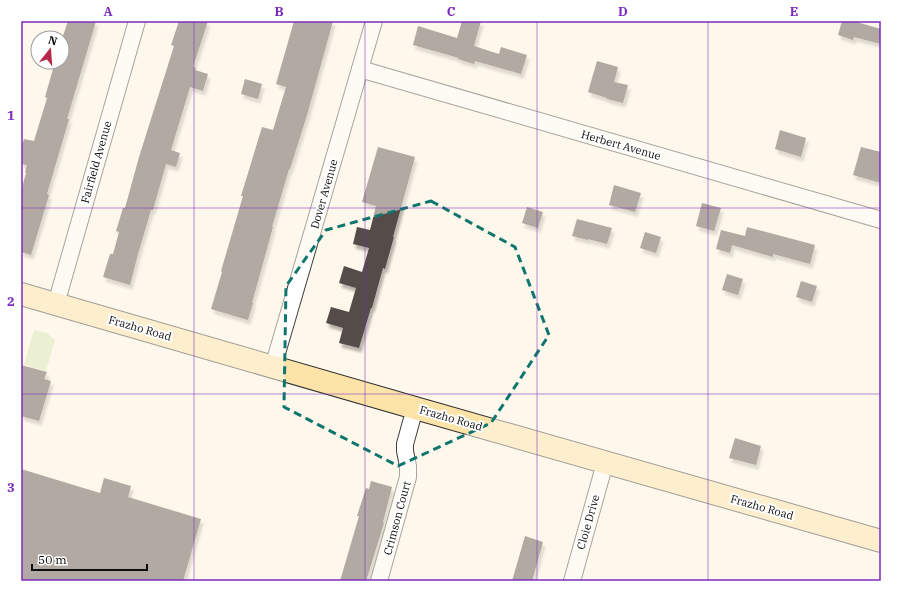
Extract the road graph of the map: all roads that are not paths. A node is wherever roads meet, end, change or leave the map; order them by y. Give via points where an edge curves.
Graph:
1 (137, 21) edge
2 (374, 21) edge
3 (360, 69) junction
4 (881, 220) edge
5 (21, 294) edge
6 (56, 304) junction
7 (274, 367) junction
8 (415, 408) junction
9 (605, 463) junction
10 (881, 541) edge
11 (380, 581) edge
12 (572, 581) edge

1 - 6 street, Fairfield Avenue
2 - 3 street, Dover Avenue
3 - 4 street, Herbert Avenue
3 - 7 street, Dover Avenue
5 - 6 street, Frazho Road
6 - 7 street, Frazho Road
7 - 8 street, Frazho Road
8 - 9 street, Frazho Road
8 - 11 street, Crimson Court via 405,444 408,477
9 - 10 street, Frazho Road
9 - 12 street, Cloie Drive

